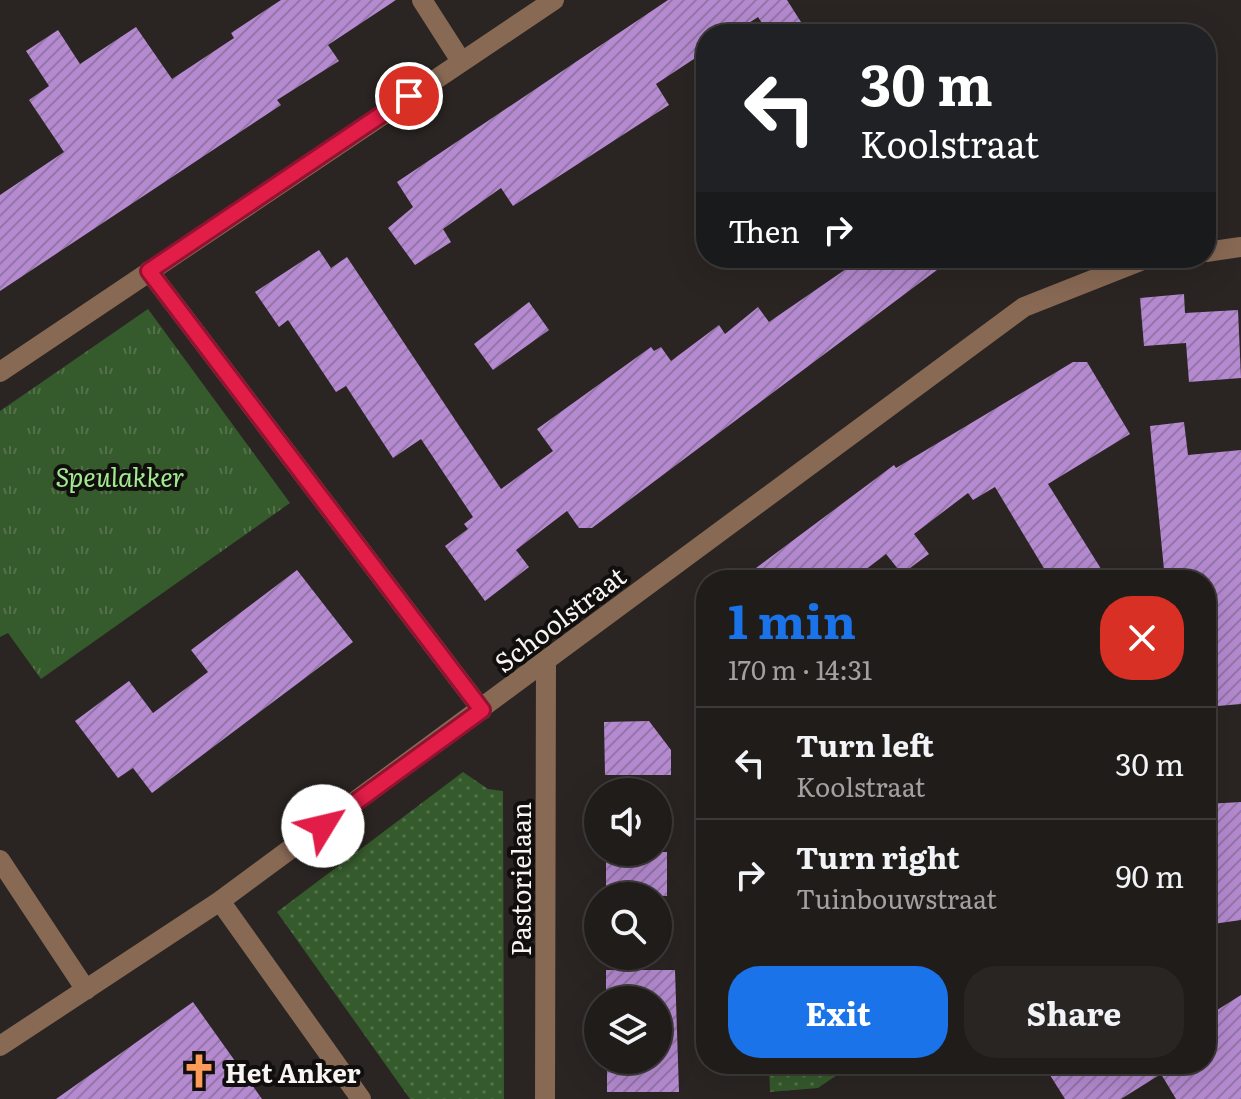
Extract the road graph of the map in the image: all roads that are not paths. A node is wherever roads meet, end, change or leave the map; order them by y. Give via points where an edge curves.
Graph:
1 (422, 0) edge
2 (554, 0) edge
3 (461, 61) junction
4 (1241, 247) edge
5 (1216, 251) edge
6 (1123, 268) edge
7 (149, 271) junction
8 (0, 372) edge
9 (546, 660) junction
10 (482, 710) junction
11 (0, 860) edge
12 (220, 901) junction
13 (86, 990) junction
14 (0, 1046) edge
15 (361, 1099) edge
16 (545, 1099) edge

1 - 3 street
2 - 3 street
3 - 7 street
4 - 5 street
6 - 9 street, Schoolstraat via 1024,307
7 - 8 street
7 - 10 street
9 - 10 street, Schoolstraat
9 - 16 street, Pastorielaan
10 - 12 street, Schoolstraat
11 - 13 street
12 - 13 street, Schoolstraat
12 - 15 street
13 - 14 street, Schoolstraat

